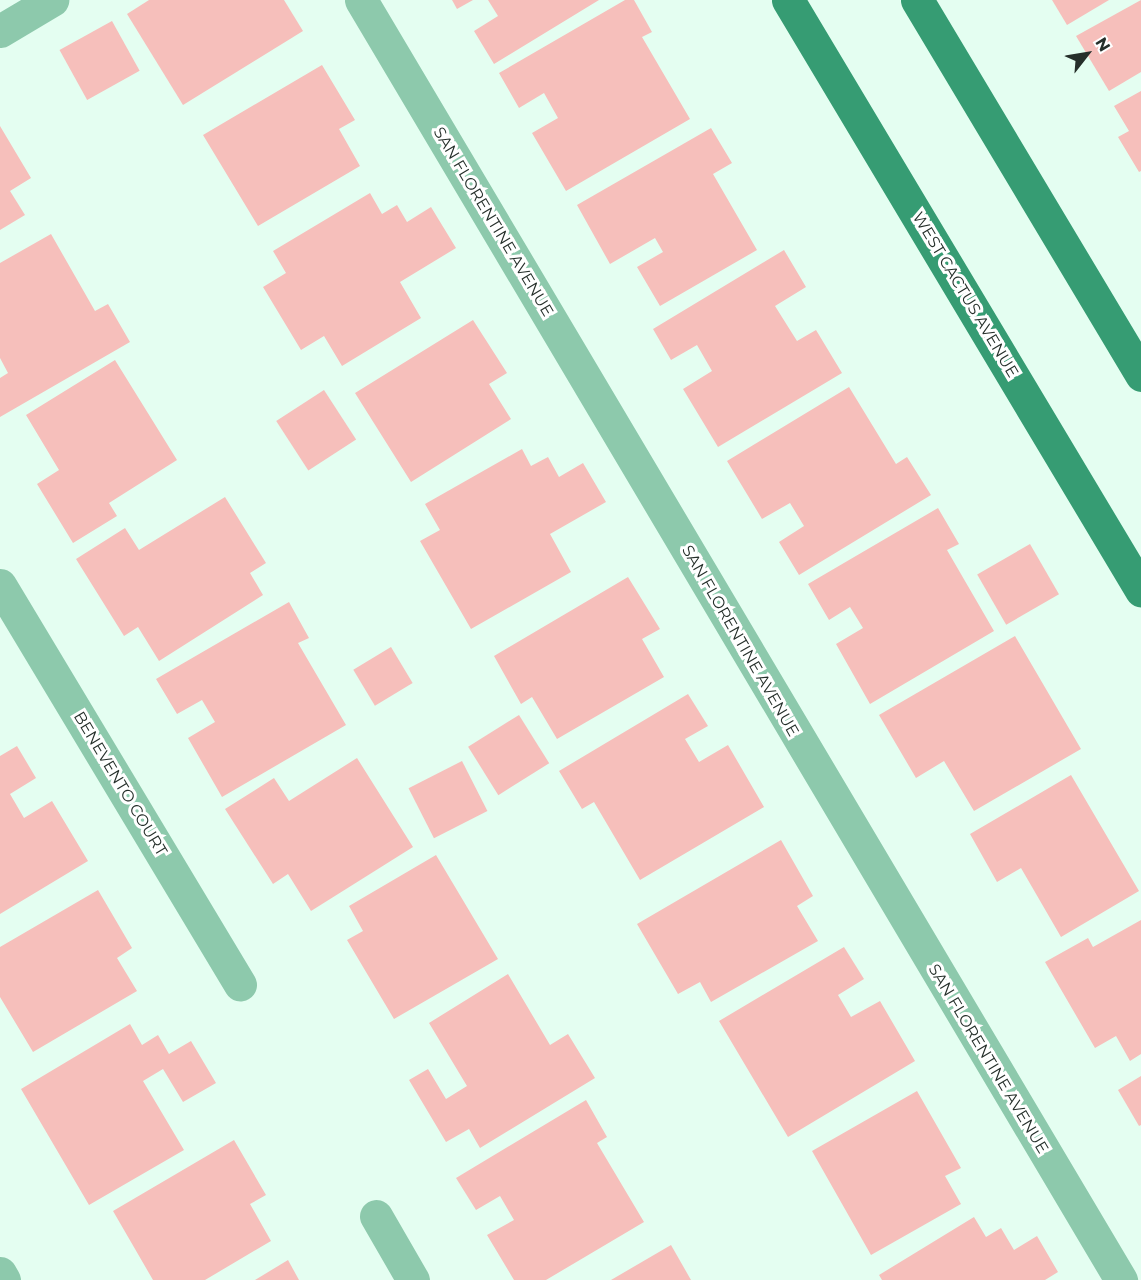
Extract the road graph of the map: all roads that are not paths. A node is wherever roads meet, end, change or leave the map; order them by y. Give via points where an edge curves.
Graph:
1 (52, 0) edge
2 (361, 0) edge
3 (788, 0) edge
4 (917, 0) edge
5 (0, 31) edge
6 (1141, 375) edge
7 (0, 585) edge
8 (1141, 590) edge
9 (240, 984) dead end
10 (376, 1216) dead end
11 (0, 1273) edge
12 (4, 1280) edge
13 (413, 1280) edge
14 (1121, 1280) edge

1 - 5 street
2 - 14 street, SAN FLORENTINE AVENUE
3 - 8 main road, WEST CACTUS AVENUE
4 - 6 main road
7 - 9 street, BENEVENTO COURT
10 - 13 street
11 - 12 street

